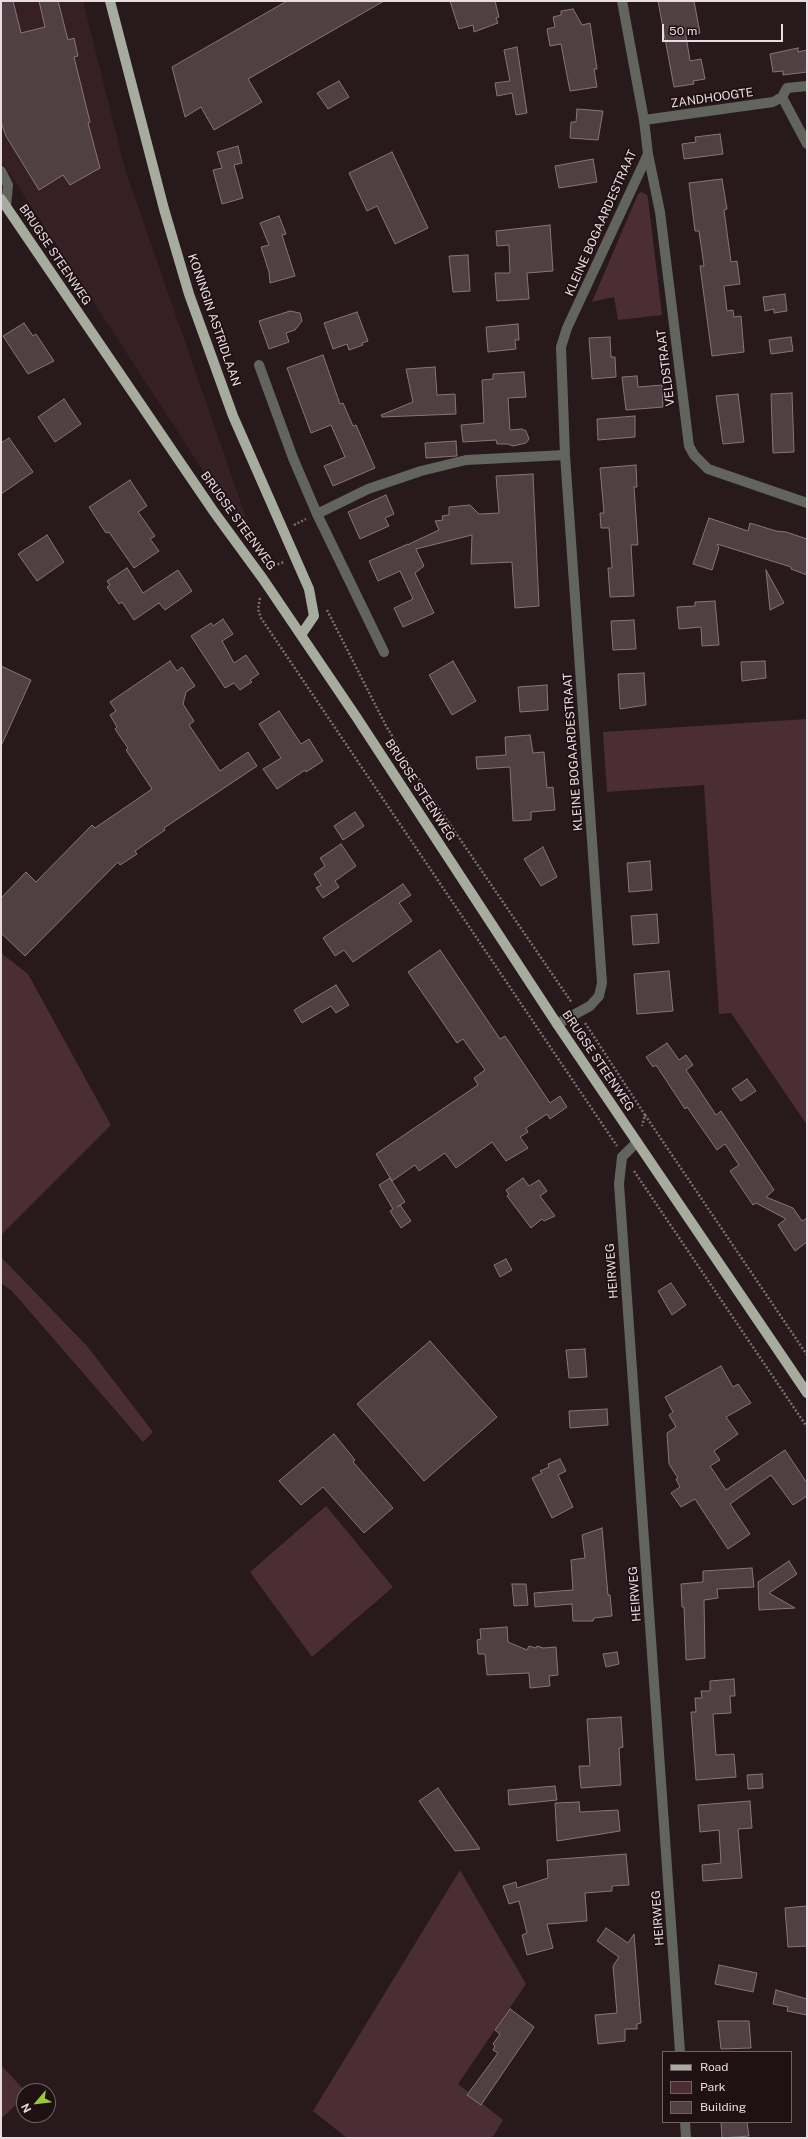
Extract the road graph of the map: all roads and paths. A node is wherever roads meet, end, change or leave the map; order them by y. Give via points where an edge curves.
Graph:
1 (110, 1) edge
2 (622, 1) edge
3 (807, 86) edge
4 (782, 97) junction
5 (644, 120) junction
6 (807, 144) edge
7 (648, 154) junction
8 (1, 171) edge
9 (3, 202) edge
10 (260, 365) dead end
11 (565, 455) junction
12 (807, 503) edge
13 (317, 514) junction
14 (282, 531) junction
15 (296, 558) junction
16 (263, 579) junction
17 (325, 606) dead end
18 (301, 635) junction
19 (384, 652) dead end
20 (578, 1013) junction
21 (557, 1024) junction
22 (645, 1115) junction
23 (637, 1142) junction
24 (623, 1155) junction
25 (807, 1355) edge
26 (807, 1393) edge
27 (807, 1427) edge
28 (680, 2051) edge
29 (685, 2123) edge
30 (686, 2138) edge

1 - 14 main road, KONINGIN ASTRIDLAAN via 164,209 189,294 233,416
2 - 5 street, KLEINE BOGAARDESTRAAT
3 - 4 street, ZANDHOOGTE via 787,88
4 - 5 street, ZANDHOOGTE via 773,102
4 - 6 street
5 - 7 street, KLEINE BOGAARDESTRAAT
7 - 11 street, KLEINE BOGAARDESTRAAT via 567,328 561,347
7 - 12 street, VELDSTRAAT via 660,212 689,446 708,469
8 - 9 street via 8,185
9 - 16 main road, BRUGSE STEENWEG via 214,512
10 - 13 street via 293,458
11 - 13 street via 466,460 421,470 368,488
11 - 20 street, KLEINE BOGAARDESTRAAT via 602,983 599,996 590,1006
13 - 14 path
13 - 19 street
14 - 15 main road, KONINGIN ASTRIDLAAN
15 - 16 path via 270,566
15 - 18 main road, KONINGIN ASTRIDLAAN via 309,589 314,616
16 - 18 main road, BRUGSE STEENWEG
16 - 24 path via 258,609 261,618
17 - 20 path via 385,724 410,766
18 - 21 main road, BRUGSE STEENWEG
20 - 21 street, KLEINE BOGAARDESTRAAT
20 - 22 path
21 - 23 main road, BRUGSE STEENWEG
22 - 23 path
22 - 25 path
23 - 24 street
23 - 26 main road, BRUGSE STEENWEG
24 - 27 path
24 - 28 street, HEIRWEG via 619,1184
29 - 30 street

